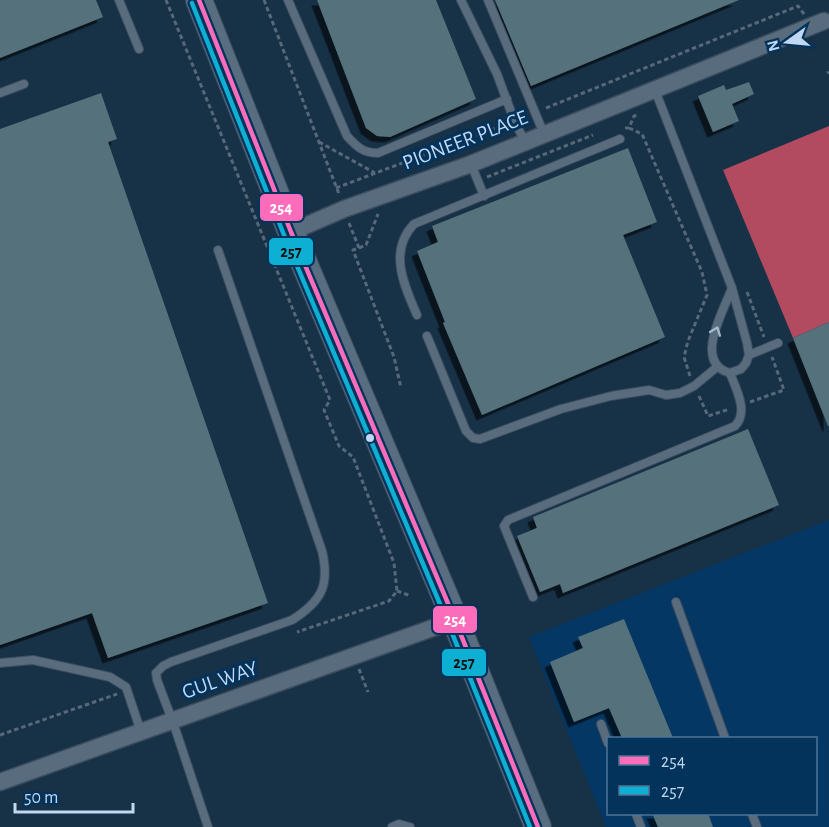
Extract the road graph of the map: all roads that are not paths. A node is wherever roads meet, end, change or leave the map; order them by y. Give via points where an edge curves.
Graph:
1 (119, 0) edge
2 (200, 0) edge
3 (288, 0) edge
4 (461, 0) edge
5 (488, 0) edge
6 (822, 22) edge
7 (139, 49) dead end
8 (24, 84) dead end
9 (655, 90) junction
10 (0, 93) edge
11 (507, 99) junction
12 (544, 134) junction
13 (620, 139) dead end
14 (525, 142) junction
15 (471, 164) junction
16 (484, 196) junction
17 (291, 232) junction
18 (218, 250) dead end
19 (732, 288) junction
20 (417, 315) dead end
21 (427, 336) dead end
22 (778, 343) dead end
23 (748, 355) junction
24 (717, 366) junction
25 (730, 373) junction
26 (532, 597) dead end
27 (676, 602) dead end
28 (454, 620) junction
29 (0, 663) edge
30 (173, 720) junction
31 (601, 724) dead end
32 (141, 732) junction
33 (726, 737) edge
34 (607, 738) edge
35 (0, 782) edge
36 (208, 827) edge
37 (392, 827) edge
38 (410, 827) edge
39 (538, 827) edge

1 - 7 lane
2 - 17 main road
3 - 11 lane via 347,136 367,153 378,153
4 - 11 lane
5 - 12 lane
6 - 9 street, PIONEER PLACE
8 - 10 lane
9 - 12 street, PIONEER PLACE
9 - 19 lane
11 - 14 lane
12 - 14 street, PIONEER PLACE
13 - 16 lane
14 - 15 street, PIONEER PLACE
15 - 16 lane
15 - 17 street, PIONEER PLACE
16 - 20 lane via 414,224 407,232 398,260
17 - 28 main road
18 - 30 lane via 322,550 326,579 304,613 292,620 162,666 156,677
19 - 23 lane
24 -> 19 lane via 712,357 712,342
21 - 24 lane via 466,431 480,439 561,409 611,396 649,390 666,395 680,393
22 - 23 lane
23 - 25 lane via 741,369
24 - 25 lane
25 - 26 lane via 742,415 735,426 504,523
27 - 33 lane
28 - 30 street, GUL WAY
28 - 39 main road
29 - 32 lane via 33,660 110,677 126,687
30 - 32 street, GUL WAY
30 - 36 lane
31 - 34 lane
32 - 35 street, GUL WAY
37 - 38 lane

